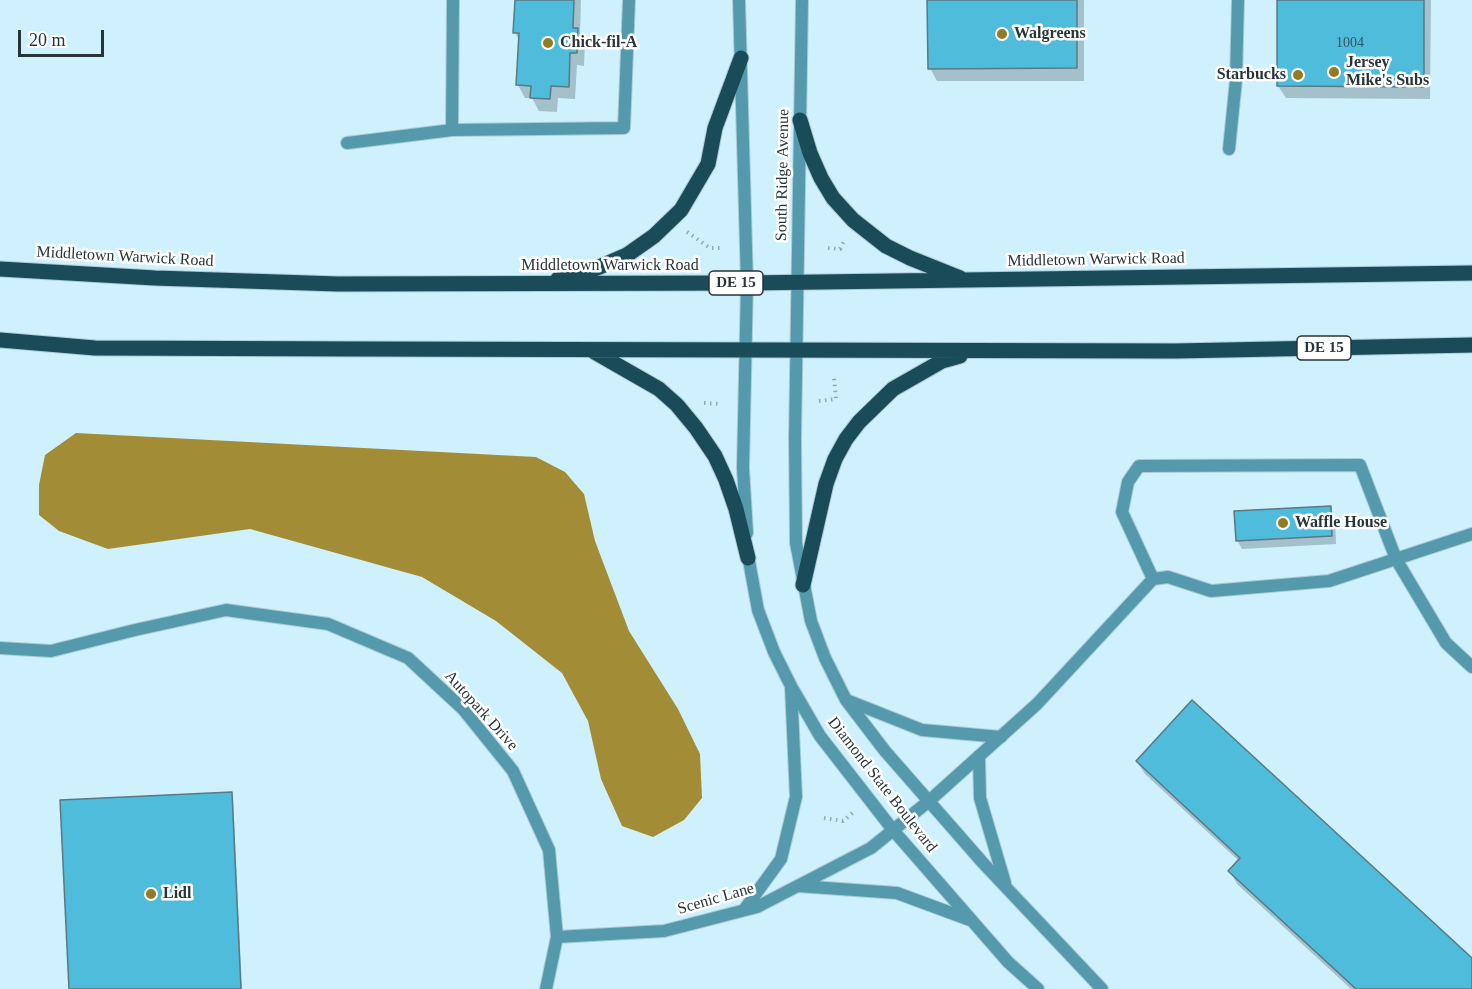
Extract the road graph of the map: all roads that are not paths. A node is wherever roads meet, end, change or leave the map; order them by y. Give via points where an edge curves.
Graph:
1 (453, 0) edge
2 (629, 0) edge
3 (739, 0) edge
4 (802, 0) edge
5 (1238, 0) edge
6 (741, 58) junction
7 (800, 120) junction
8 (452, 130) junction
9 (347, 143) dead end
10 (1229, 149) dead end
11 (0, 268) edge
12 (1472, 273) edge
13 (966, 280) junction
14 (798, 282) junction
15 (747, 283) junction
16 (536, 284) junction
17 (0, 340) edge
18 (1472, 345) edge
19 (591, 350) junction
20 (747, 350) junction
21 (798, 350) junction
22 (983, 351) junction
23 (1472, 534) edge
24 (748, 558) junction
25 (1396, 559) junction
26 (1152, 579) junction
27 (803, 585) junction
28 (0, 648) edge
29 (1472, 667) edge
30 (791, 686) junction
31 (846, 700) junction
32 (1000, 736) junction
33 (979, 756) junction
34 (929, 801) junction
35 (893, 830) junction
36 (797, 886) junction
37 (1006, 888) junction
38 (744, 910) junction
39 (973, 921) junction
40 (557, 937) junction
41 (546, 989) edge
42 (1038, 989) edge
43 (1102, 989) edge

1 - 8 street
2 - 8 street via 624,128
3 - 6 street
4 - 7 street, South Ridge Avenue
5 - 10 street
6 - 15 street
6 - 16 main road via 715,128 708,164 674,218 627,255 597,268
7 - 13 main road via 821,178 853,220 886,246
7 - 14 street, South Ridge Avenue
8 - 9 street
11 - 16 main road, Middletown Warwick Road / DE 15 via 326,284
12 - 13 main road, Middletown Warwick Road / DE 15
13 - 14 main road, Middletown Warwick Road / DE 15
14 - 15 main road, Middletown Warwick Road / DE 15
14 - 21 street, South Ridge Avenue
15 - 16 main road, Middletown Warwick Road / DE 15
15 - 20 street, Diamond State Boulevard
17 - 19 main road, DE 15 via 96,348
18 - 22 main road, DE 15
19 - 20 main road, DE 15
19 - 24 main road via 659,389 696,428 726,480
20 - 21 main road, DE 15
20 - 24 street, Diamond State Boulevard via 743,468
21 - 22 main road, DE 15
21 - 27 street, Diamond State Boulevard via 796,543
22 - 27 main road via 942,361 893,389 846,438 826,484
23 - 25 street
24 - 30 street, Diamond State Boulevard via 758,610
25 - 26 street via 1329,581 1210,591 1168,577
25 - 26 street via 1360,465 1139,466 1128,482 1122,512
25 - 29 street via 1446,643
26 - 32 street, Scenic Lane via 1037,704
27 - 31 street, Diamond State Boulevard via 811,621
28 - 40 street, Autopark Drive via 51,651 226,610 328,624 408,658 463,709 513,771 549,850
30 - 35 street, Diamond State Boulevard via 820,736
30 - 38 street via 796,797 781,860
31 - 32 street via 922,730
31 - 34 street, Diamond State Boulevard
32 - 33 street, Scenic Lane
33 - 34 street, Scenic Lane
33 - 37 street via 980,798
34 - 35 street, Scenic Lane
34 - 37 street, Diamond State Boulevard
35 - 36 street, Scenic Lane via 871,848
35 - 39 street, Diamond State Boulevard
36 - 38 street, Scenic Lane
36 - 39 street via 897,893
37 - 43 street, Diamond State Boulevard
38 - 40 street, Scenic Lane via 664,931
39 - 42 street, Diamond State Boulevard via 1008,962
40 - 41 street, Autopark Drive

